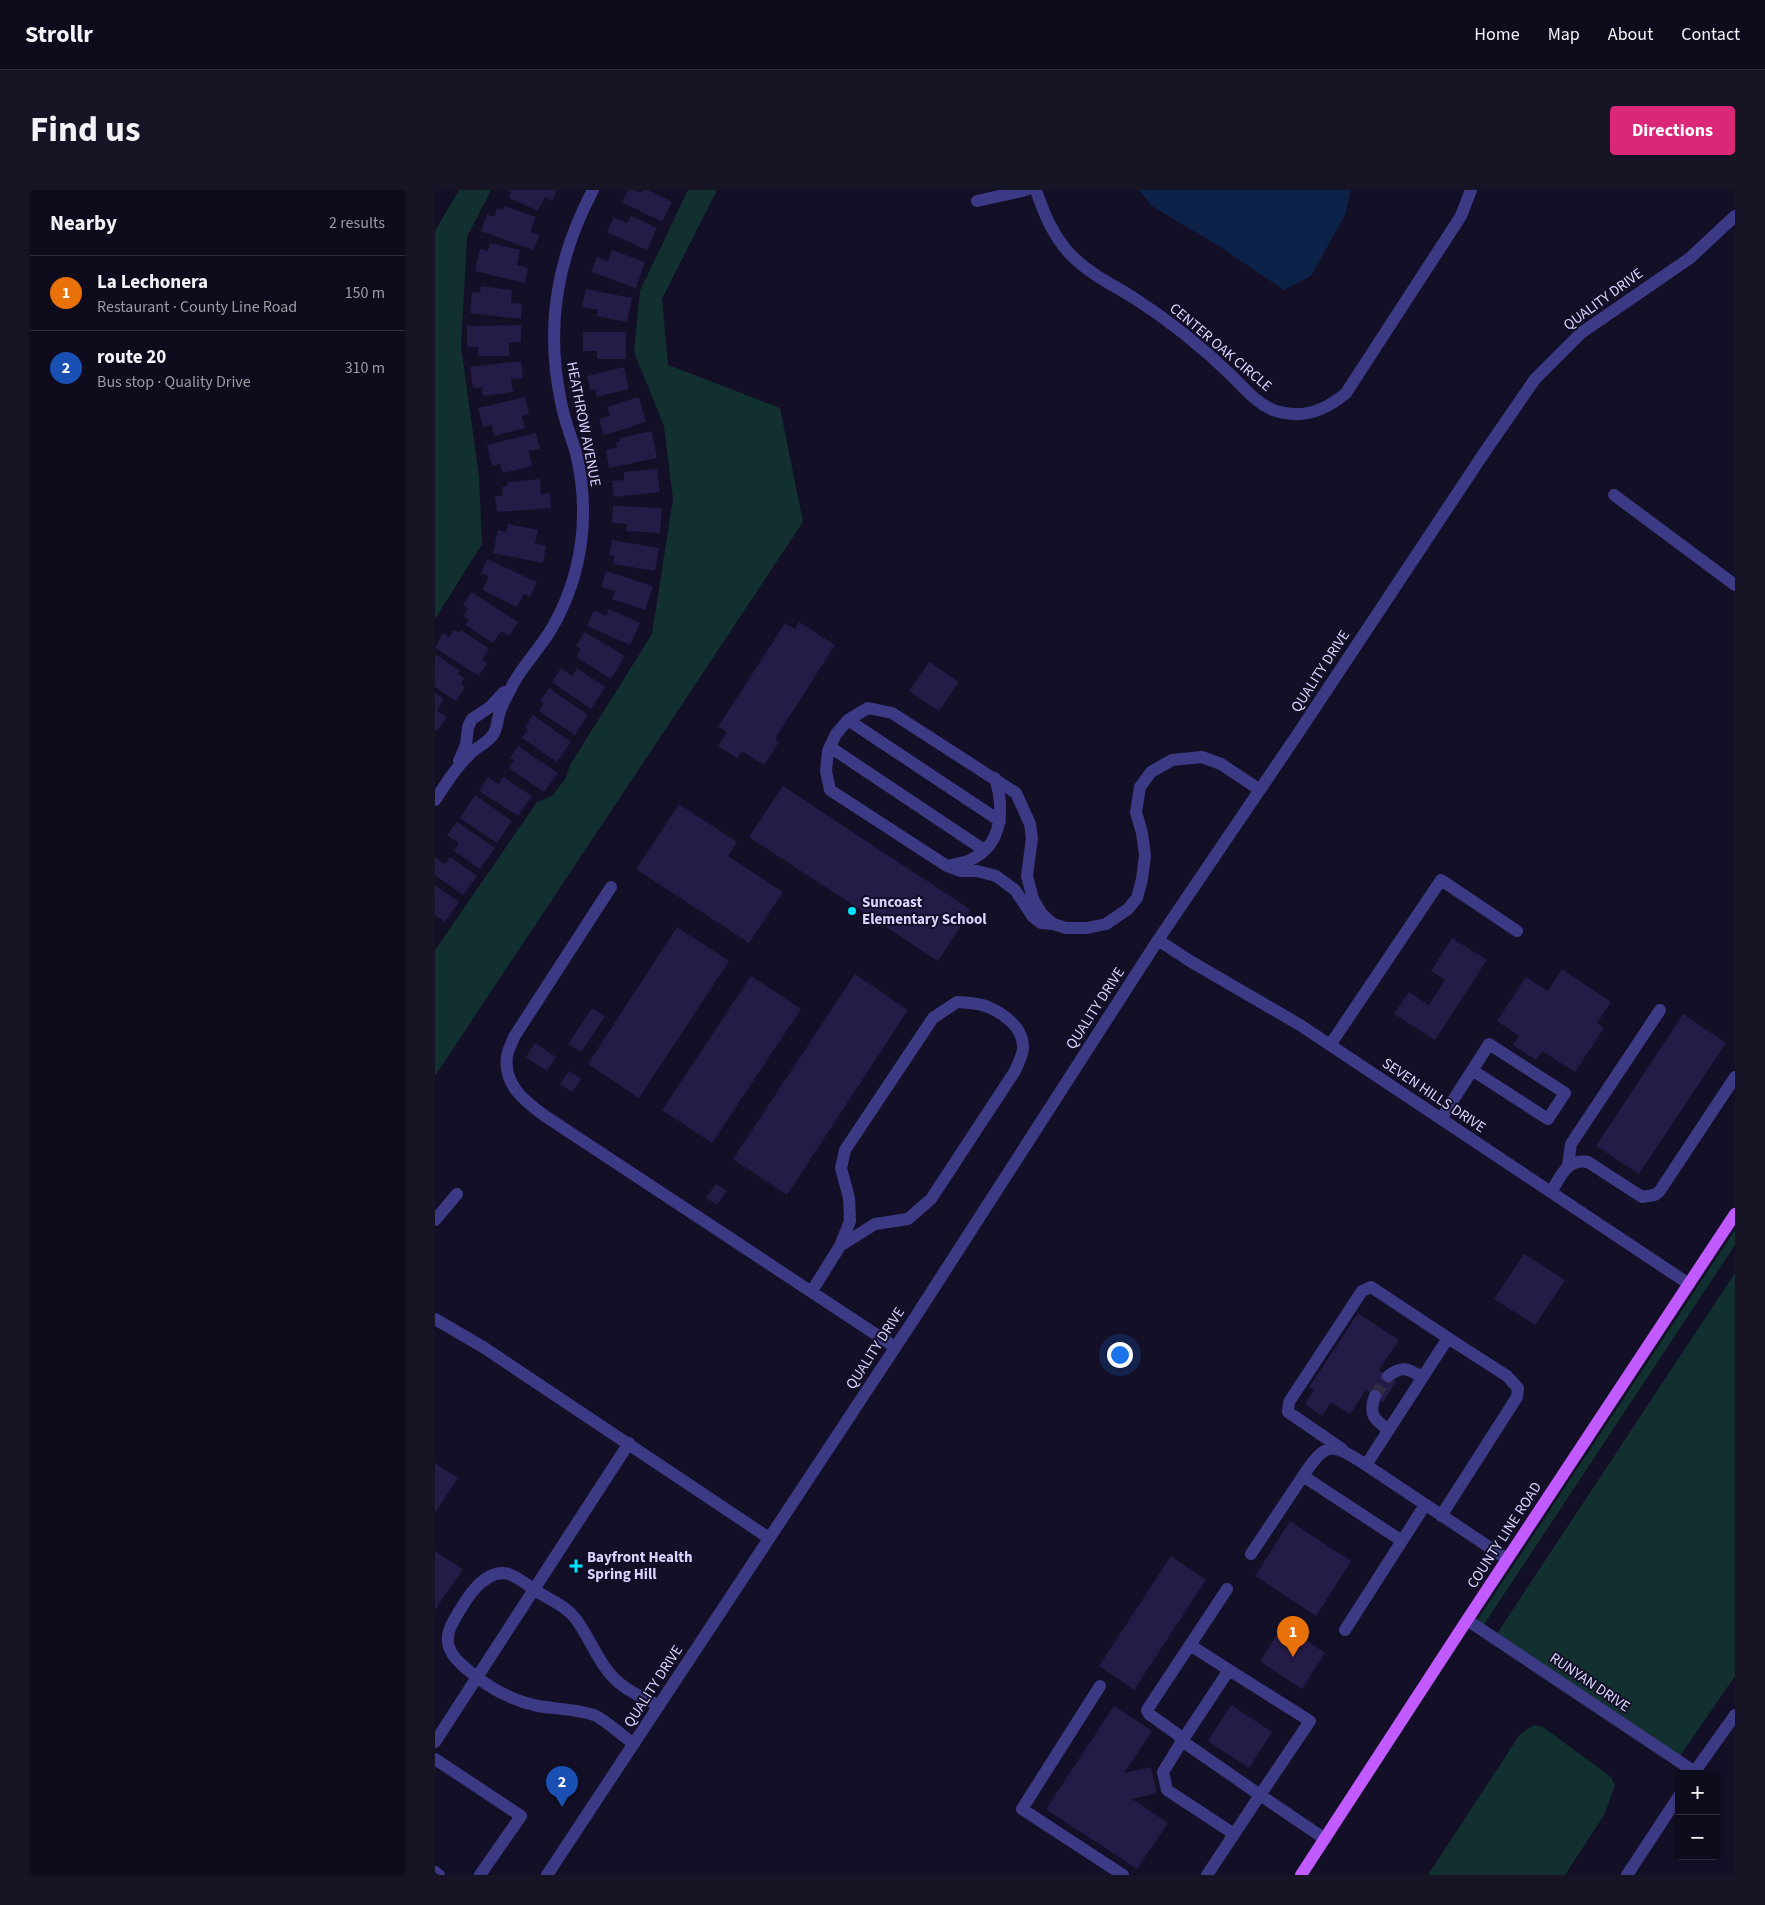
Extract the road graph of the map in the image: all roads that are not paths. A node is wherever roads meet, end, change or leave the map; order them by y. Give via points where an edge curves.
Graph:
1 (593, 190) edge
2 (1026, 190) edge
3 (1036, 190) edge
4 (1471, 190) edge
5 (977, 201) dead end
6 (1735, 216) edge
7 (1614, 496) dead end
8 (1735, 585) edge
9 (514, 683) junction
10 (848, 720) junction
11 (830, 747) junction
12 (456, 768) junction
13 (995, 778) junction
14 (1260, 790) junction
15 (435, 800) edge
16 (1000, 822) junction
17 (984, 850) junction
18 (947, 866) junction
19 (611, 887) dead end
20 (1053, 924) junction
21 (1517, 931) dead end
22 (1158, 940) junction
23 (1660, 1010) dead end
24 (1330, 1046) junction
25 (1473, 1070) junction
26 (1735, 1077) edge
27 (1441, 1119) junction
28 (1568, 1165) junction
29 (1551, 1192) junction
30 (457, 1194) dead end
31 (1735, 1214) edge
32 (435, 1220) edge
33 (840, 1246) junction
34 (1689, 1284) junction
35 (812, 1292) junction
36 (435, 1319) edge
37 (1449, 1338) junction
38 (895, 1347) junction
39 (1388, 1376) tunnel mouth
40 (1422, 1377) junction
41 (1375, 1396) tunnel mouth
42 (1389, 1430) junction
43 (629, 1443) junction
44 (1342, 1450) junction
45 (1366, 1465) junction
46 (1303, 1476) junction
47 (1425, 1505) junction
48 (1441, 1516) junction
49 (769, 1538) junction
50 (1402, 1541) junction
51 (1251, 1554) dead end
52 (1507, 1559) junction
53 (1227, 1589) dead end
54 (535, 1590) junction
55 (1467, 1620) junction
56 (1345, 1630) dead end
57 (1191, 1645) junction
58 (1229, 1670) junction
59 (476, 1678) junction
60 (1100, 1686) dead end
61 (659, 1706) junction
62 (1735, 1715) edge
63 (435, 1742) edge
64 (1182, 1742) junction
65 (634, 1744) junction
66 (435, 1759) edge
67 (1690, 1770) edge
68 (1696, 1770) edge
69 (1260, 1795) junction
70 (1675, 1802) edge
71 (1234, 1834) junction
72 (1325, 1839) junction
73 (435, 1872) edge
74 (439, 1875) edge
75 (480, 1875) edge
76 (547, 1875) edge
77 (1123, 1875) edge
78 (1207, 1875) edge
79 (1301, 1875) edge
80 (1627, 1875) edge

1 - 9 street, HEATHROW AVENUE via 570,239 561,271 553,336 561,404 581,481 581,543 575,574 552,628
2 - 5 street
3 - 4 street, CENTER OAK CIRCLE via 1055,235 1084,266 1172,324 1263,405 1276,411 1307,414 1322,410 1346,393 1461,216
6 - 14 street, QUALITY DRIVE via 1690,258 1581,333 1535,379
7 - 8 street
9 - 12 street, HEATHROW AVENUE via 500,710 494,734
9 - 12 street, HEATHROW AVENUE via 472,720
10 - 11 street
10 - 13 street via 868,708 892,713
10 - 16 street
11 - 17 street
11 - 18 street via 826,771 830,790
12 - 15 street, HEATHROW AVENUE
13 - 16 street via 1001,804
13 - 20 street via 1016,793 1024,808 1032,838 1027,876 1033,899
14 - 20 street via 1221,764 1202,757 1172,760 1151,772 1140,787 1136,812 1145,855 1137,898 1128,909 1106,924 1066,928
14 - 22 street, QUALITY DRIVE
16 - 17 street
17 - 18 street via 970,860
18 - 20 street via 997,876 1015,890 1033,917 1041,923
19 - 35 street via 514,1037 507,1055 508,1074 513,1086 523,1100 545,1116
21 - 24 street via 1441,880
22 - 24 street, SEVEN HILLS DRIVE
22 - 38 street, QUALITY DRIVE
23 - 28 street via 1571,1144
24 - 27 street, SEVEN HILLS DRIVE
25 - 25 street via 1548,1119 1565,1093 1489,1044
25 - 27 street
26 - 28 street via 1659,1192 1642,1197 1588,1162
27 - 29 street, SEVEN HILLS DRIVE
28 - 29 street
29 - 34 street, SEVEN HILLS DRIVE
30 - 32 street
31 - 34 main road, COUNTY LINE ROAD
33 - 33 street via 875,1224 908,1219 931,1199 1021,1057 1023,1045 1019,1030 1003,1015 986,1006 957,1002 933,1018 845,1150 841,1168 849,1198 850,1222
33 - 35 street
34 - 52 main road, COUNTY LINE ROAD
35 - 38 street
36 - 43 street
37 - 40 street
37 - 44 street via 1371,1287 1362,1290 1289,1402 1288,1412
37 - 48 street via 1507,1376 1518,1388 1517,1397
38 - 49 street, QUALITY DRIVE
39 - 40 street via 1399,1369 1407,1369
40 - 42 street
41 - 42 street via 1373,1415
42 - 45 street
43 - 49 street
43 - 54 street
44 - 45 street
44 - 46 street via 1324,1452
45 - 47 street
46 - 50 street
46 - 51 street
47 - 48 street
47 - 50 street
48 - 52 street
49 - 61 street, QUALITY DRIVE
50 - 56 street
52 - 55 main road, COUNTY LINE ROAD
53 - 57 street
54 - 59 street
54 - 59 street via 510,1575 499,1573 481,1582 470,1596 454,1620 447,1639 449,1650
54 - 61 street via 573,1616 611,1675 622,1686
55 - 67 street, RUNYAN DRIVE
55 - 72 main road, COUNTY LINE ROAD
57 - 58 street
57 - 64 street via 1147,1710 1177,1734
58 - 64 street
58 - 69 street via 1310,1722
59 - 63 street
59 - 65 street via 515,1700 593,1715
60 - 77 street via 1022,1809
61 - 65 street, QUALITY DRIVE
62 - 68 street
64 - 69 street
64 - 71 street via 1163,1772 1167,1790
65 - 76 street, QUALITY DRIVE
66 - 75 street via 521,1816
69 - 71 street
69 - 72 street
70 - 80 street
71 - 78 street
72 - 79 main road, COUNTY LINE ROAD
73 - 74 street

